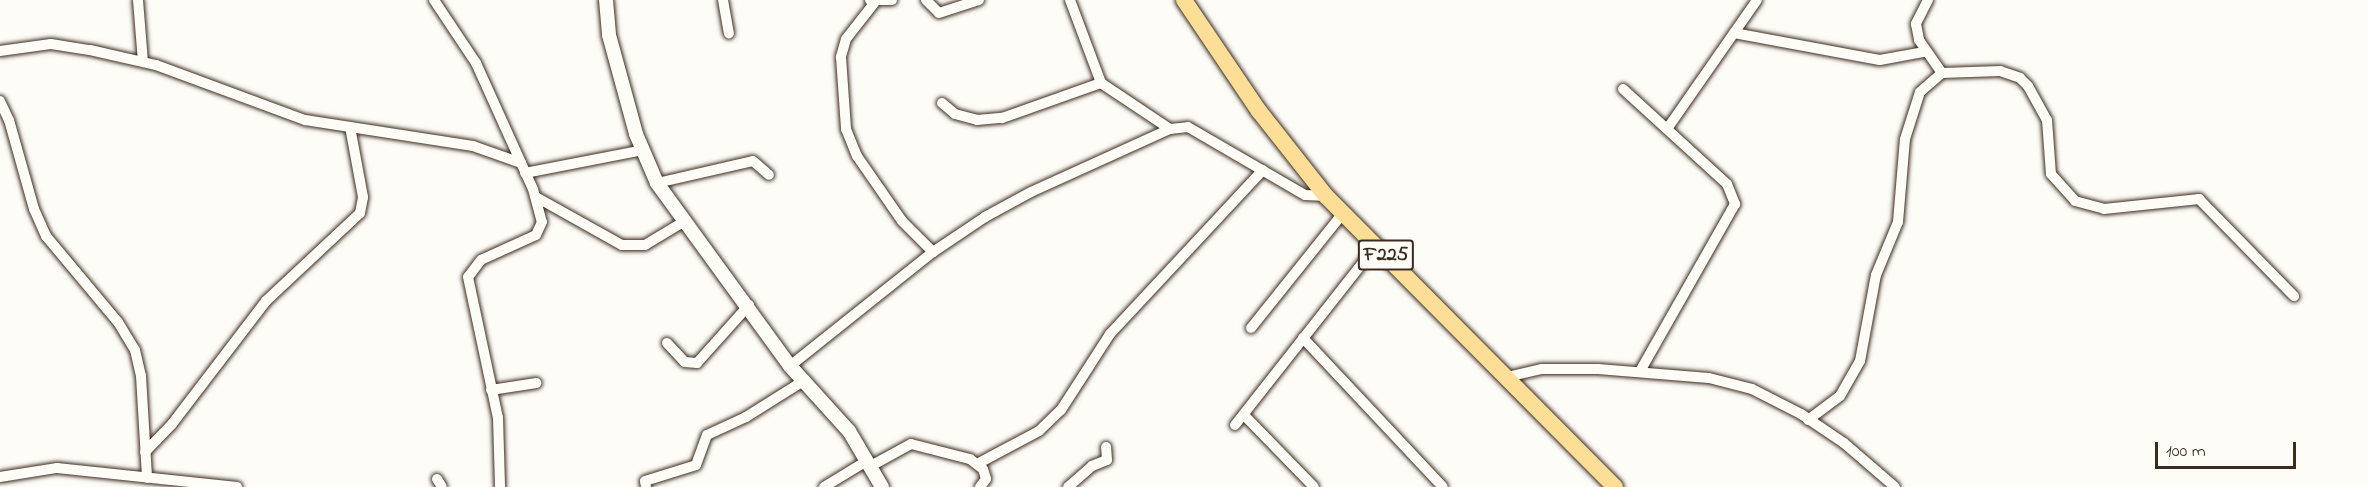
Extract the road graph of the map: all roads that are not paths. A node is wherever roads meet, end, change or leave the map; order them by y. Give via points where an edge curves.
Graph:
1 (138, 0) edge
2 (434, 0) edge
3 (606, 0) edge
4 (723, 0) edge
5 (892, 0) edge
6 (926, 0) edge
7 (979, 0) edge
8 (1070, 0) edge
9 (1184, 0) edge
10 (1757, 0) edge
11 (1928, 0) edge
12 (872, 1) edge
13 (729, 33) dead end
14 (1734, 33) junction
15 (0, 51) edge
16 (1924, 52) junction
17 (143, 62) junction
18 (1942, 73) junction
19 (1101, 82) junction
20 (1623, 89) dead end
21 (0, 101) edge
22 (942, 103) dead end
23 (350, 127) junction
24 (1170, 129) junction
25 (1667, 129) junction
26 (643, 150) junction
27 (523, 168) junction
28 (1263, 170) junction
29 (769, 176) dead end
30 (657, 183) junction
31 (1326, 196) junction
32 (536, 197) junction
33 (1343, 213) junction
34 (685, 220) junction
35 (1376, 246) junction
36 (933, 252) junction
37 (2294, 296) dead end
38 (749, 305) junction
39 (1251, 328) dead end
40 (1303, 338) junction
41 (667, 343) dead end
42 (790, 366) junction
43 (1640, 371) junction
44 (1508, 377) junction
45 (805, 380) junction
46 (536, 383) dead end
47 (491, 390) junction
48 (1244, 415) junction
49 (1808, 420) junction
50 (1235, 425) dead end
51 (1106, 447) dead end
52 (145, 452) junction
53 (977, 464) junction
54 (867, 465) junction
55 (844, 475) junction
56 (0, 477) edge
57 (147, 478) junction
58 (237, 487) edge
59 (500, 487) edge
60 (646, 487) edge
61 (824, 487) edge
62 (834, 487) edge
63 (882, 487) edge
64 (980, 487) edge
65 (1068, 487) edge
66 (1314, 487) edge
67 (1443, 487) edge
68 (1615, 487) edge
69 (1895, 487) edge

1 - 17 street
2 - 27 street via 476,63
3 - 26 street via 609,35
4 - 13 street
5 - 12 street
6 - 7 street via 939,13
8 - 19 street
9 - 31 main road, F225 via 1259,111
10 - 14 street
11 - 16 street via 1916,24
12 - 36 street via 846,39 841,57 846,129 857,156 902,221
14 - 16 street via 1880,60
14 - 25 street
15 - 17 street via 51,45
16 - 18 street
17 - 23 street via 305,120
18 - 37 street via 2001,71 2028,86 2047,120 2051,174 2074,201 2104,209 2199,199
18 - 49 street via 1920,92 1905,139 1898,222 1876,275 1860,361 1840,396
19 - 22 street via 1002,118 977,120 955,114
19 - 24 street
20 - 25 street
21 - 52 street via 46,236 118,322 135,351 141,376
23 - 27 street via 473,146
23 - 52 street via 363,197 360,213 266,301 172,424
24 - 28 street via 1188,127
24 - 36 street via 1031,192
25 - 43 street via 1727,184 1735,204
26 - 27 street
26 - 30 street
27 - 32 street
28 - 31 street via 1305,195
28 - 53 street via 1110,334 1056,415 1038,431
29 - 30 street via 753,161
30 - 34 street
31 - 33 main road, F225
32 - 34 street via 622,245 645,245
32 - 47 street via 543,222 536,235 481,260 468,277
33 - 35 main road, F225
33 - 39 street
34 - 38 street
35 - 40 street
35 - 44 main road, F225
36 - 42 street
38 - 41 street via 696,363 685,362
38 - 42 street
40 - 48 street
40 - 67 street
42 - 45 street
43 - 44 street via 1542,369
43 - 49 street via 1709,378 1752,389
44 - 68 main road, F225
45 - 54 street via 849,431
45 - 60 street via 746,417 707,435 696,465 645,481
46 - 47 street
47 - 59 street via 498,417
48 - 50 street
48 - 66 street
49 - 69 street via 1844,443
51 - 65 street via 1107,460 1092,466
52 - 57 street
53 - 54 street via 911,444
53 - 64 street via 986,479
54 - 55 street
54 - 63 street
55 - 61 street
55 - 62 street
56 - 57 street via 57,468
57 - 58 street

